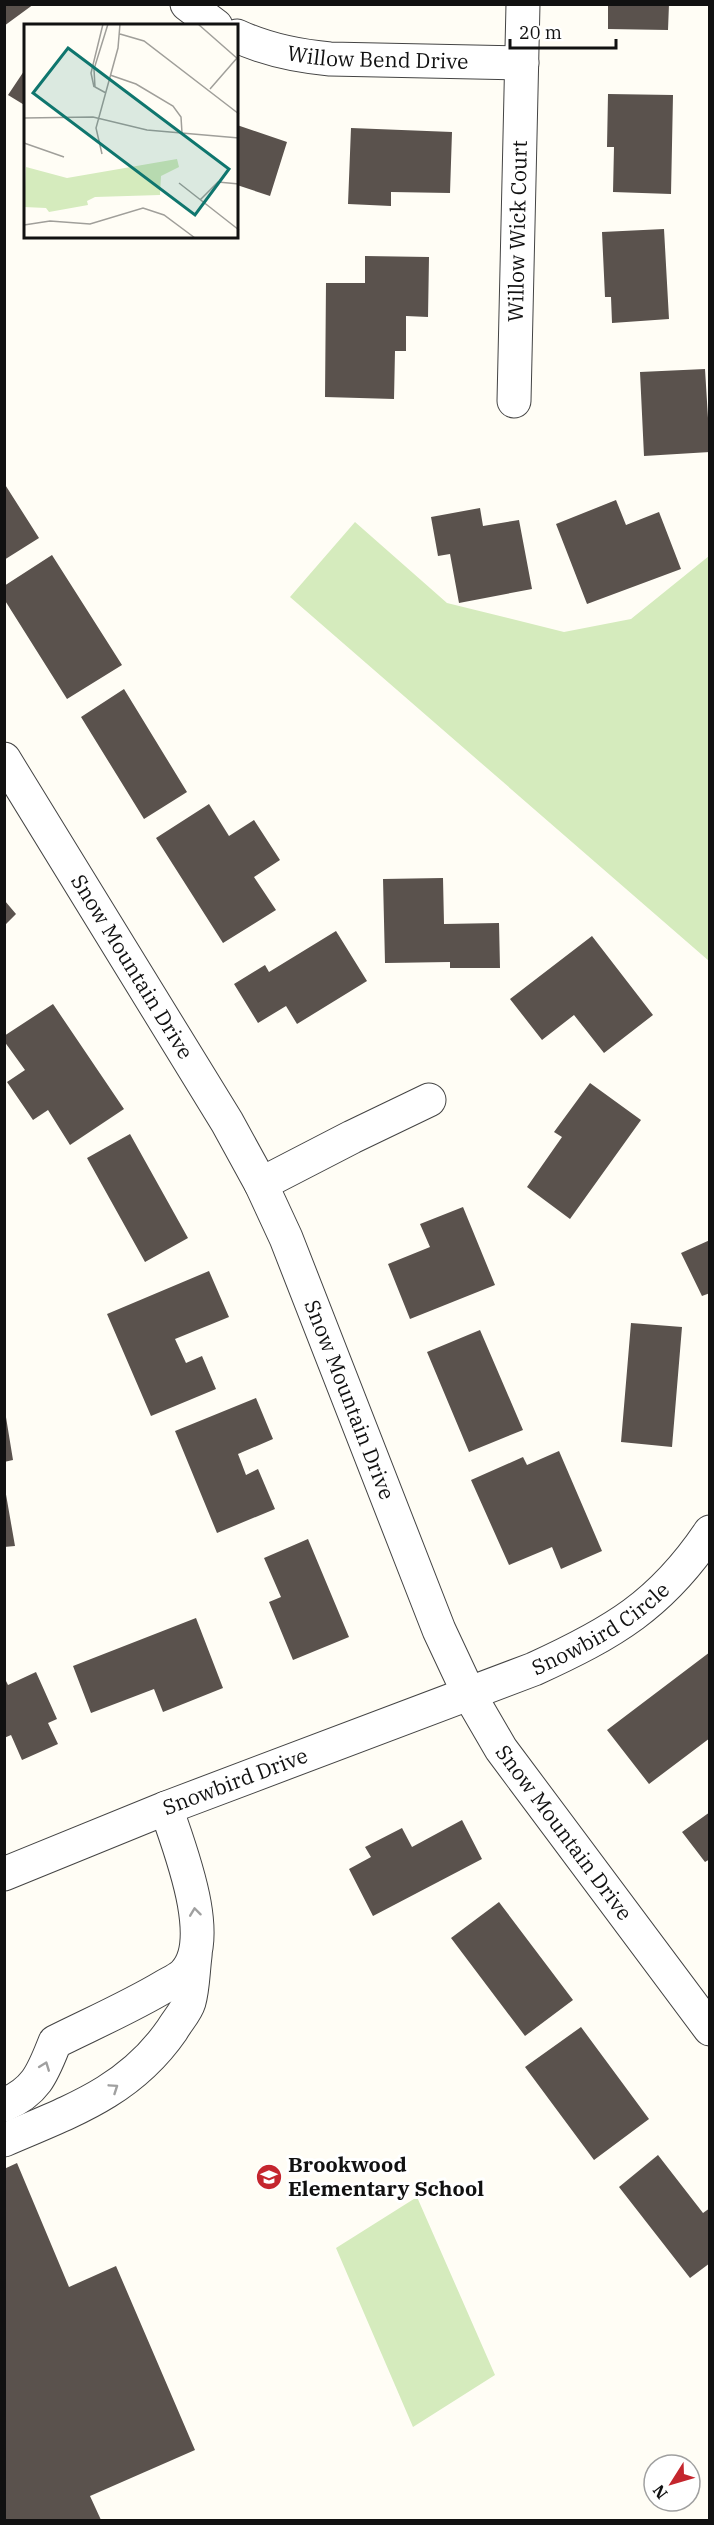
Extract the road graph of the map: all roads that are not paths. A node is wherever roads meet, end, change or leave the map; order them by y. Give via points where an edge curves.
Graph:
1 (187, 4) edge
2 (523, 4) edge
3 (213, 24) edge
4 (238, 36) edge
5 (522, 63) junction
6 (514, 401) dead end
7 (4, 759) edge
8 (429, 1100) dead end
9 (261, 1184) junction
10 (710, 1532) edge
11 (469, 1694) junction
12 (166, 1808) junction
13 (4, 1874) edge
14 (195, 1956) junction
15 (710, 2029) edge
16 (4, 2105) edge
17 (4, 2140) edge

1 - 3 street
2 - 5 street, Willow Wick Court
4 - 5 street, Willow Bend Drive via 268,49 330,59
5 - 6 street, Willow Wick Court
7 - 9 street, Snow Mountain Drive
8 - 9 street
9 - 11 street, Snow Mountain Drive via 286,1238 439,1630
10 - 11 street, Snowbird Circle via 670,1583 633,1617 592,1642
11 - 12 street, Snowbird Drive
11 - 15 street, Snow Mountain Drive via 501,1749
12 - 13 street, Snowbird Drive
14 -> 12 street via 197,1915 188,1872
16 -> 14 street via 41,2078 55,2042 161,1989 184,1974
17 -> 14 street via 81,2107 114,2089 139,2069 189,2004

